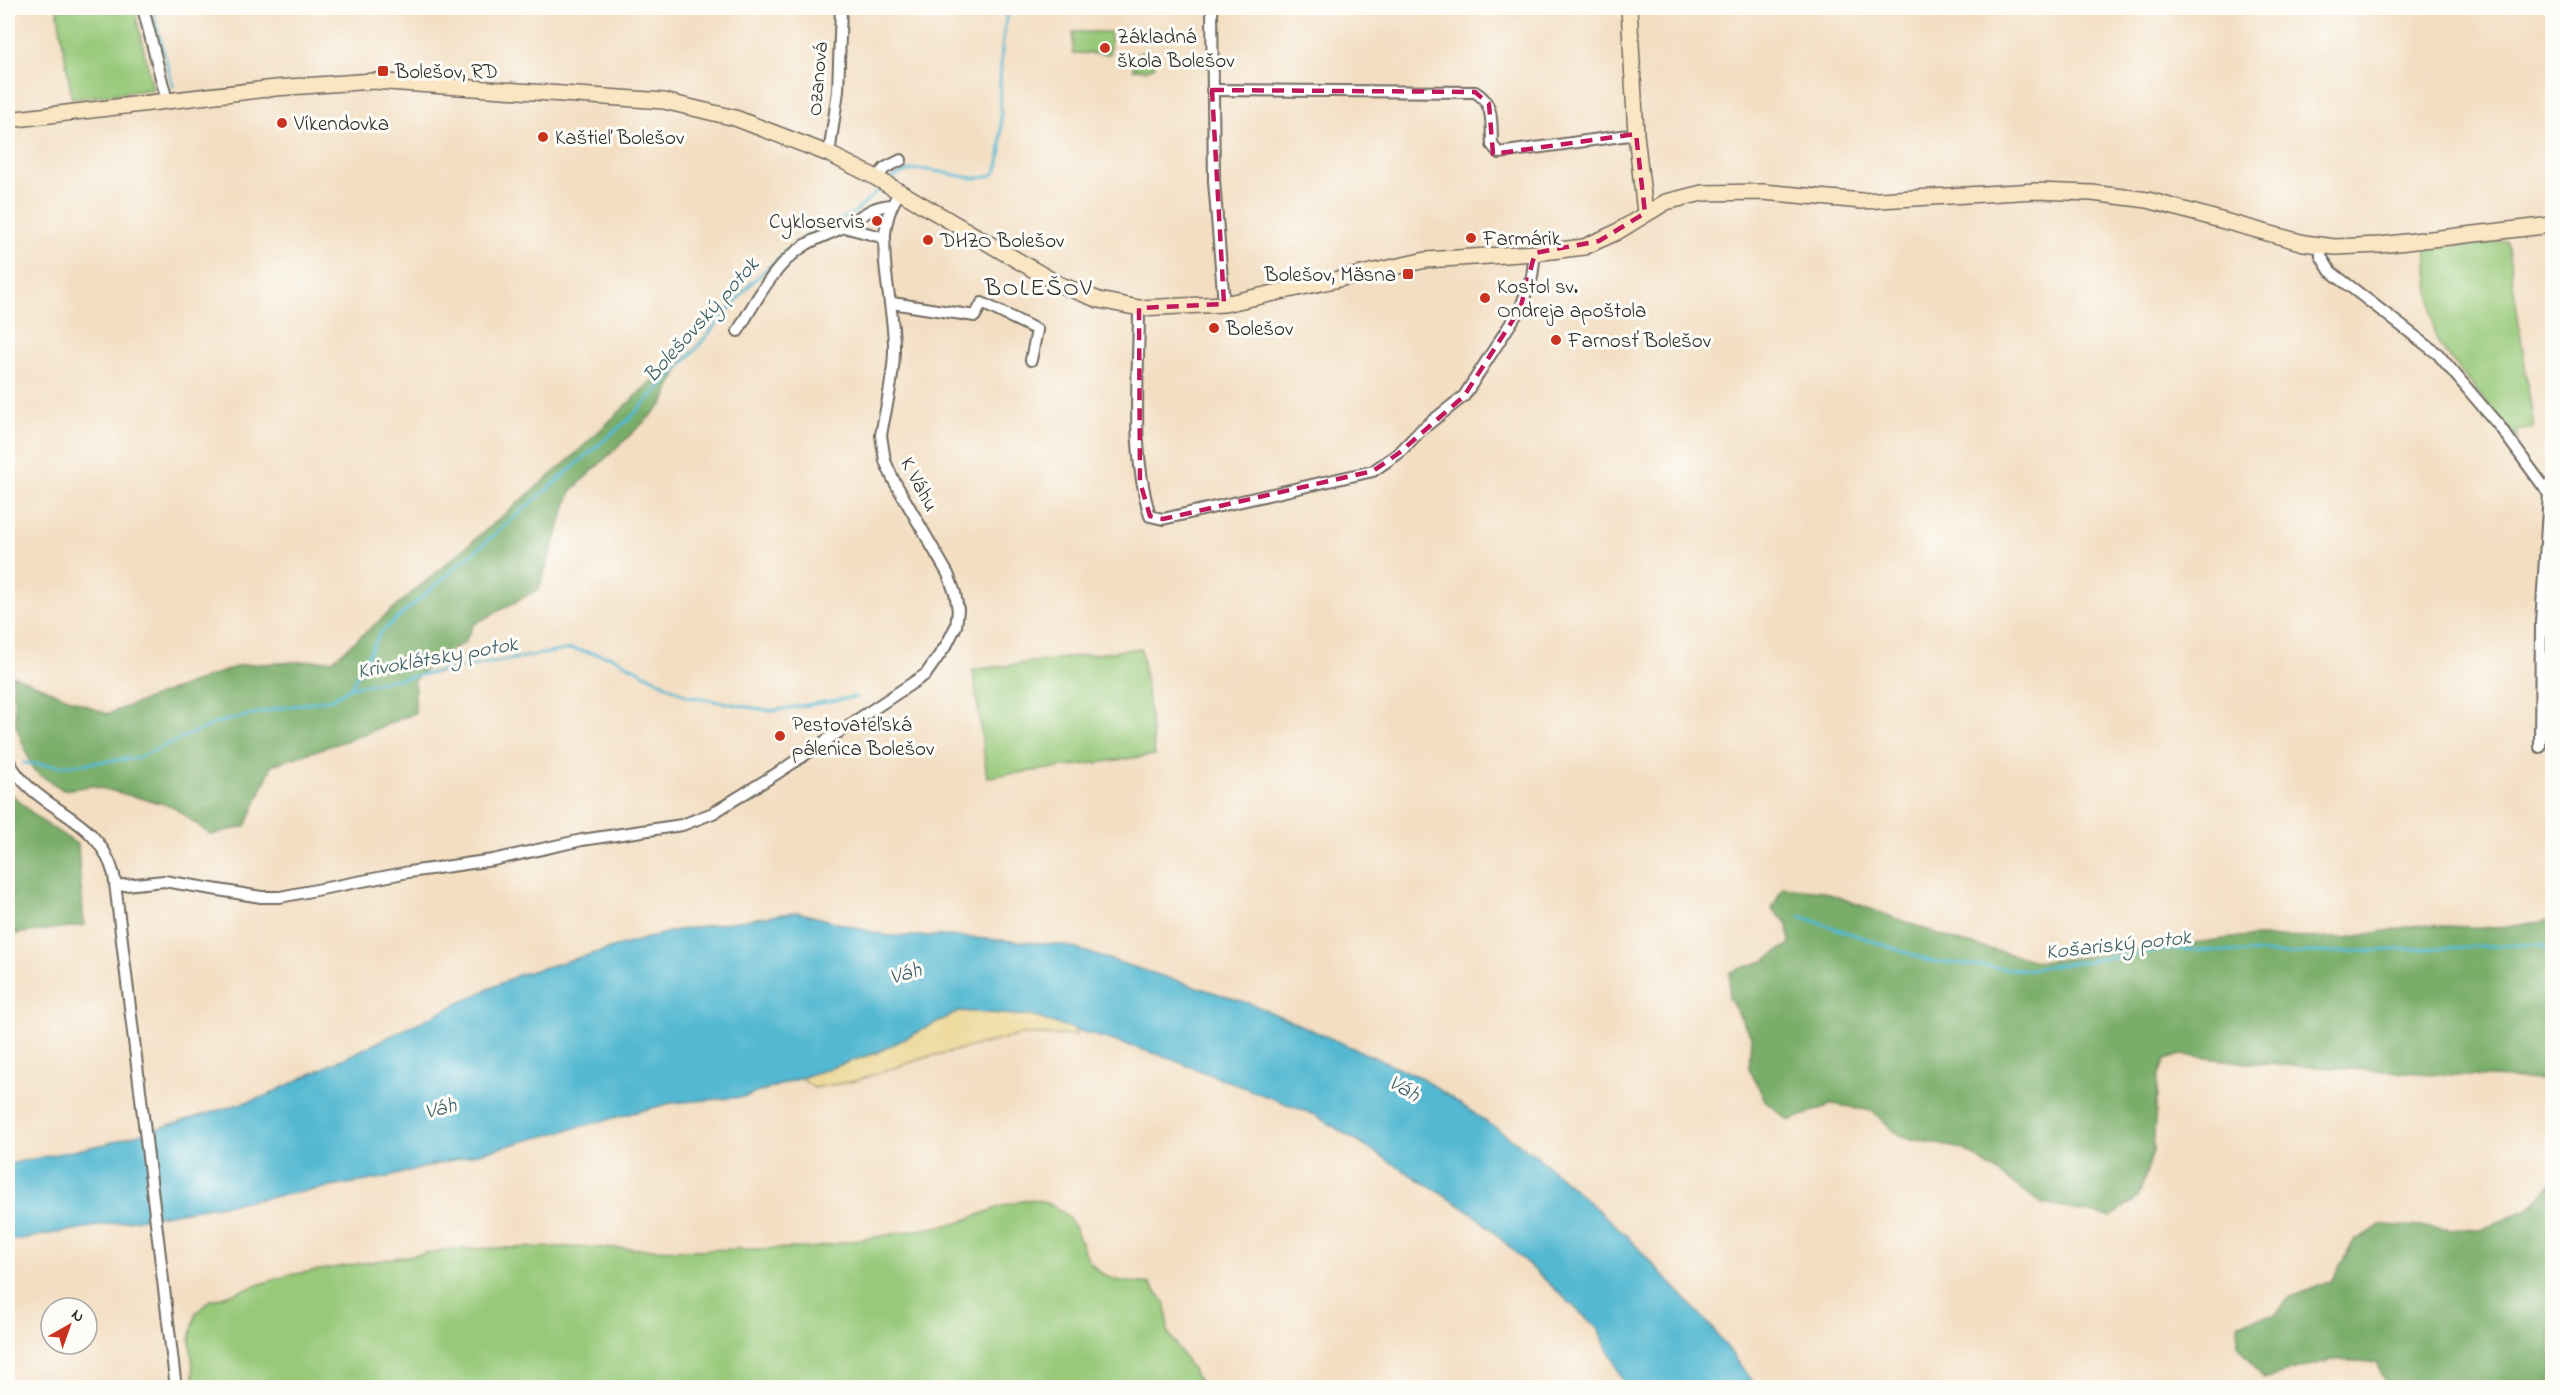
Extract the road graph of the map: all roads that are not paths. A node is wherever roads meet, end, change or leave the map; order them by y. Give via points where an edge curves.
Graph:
1 (143, 8) edge
2 (841, 8) edge
3 (1212, 8) edge
4 (1629, 8) edge
5 (1212, 90) junction
6 (167, 101) junction
7 (8, 120) edge
8 (1636, 134) junction
9 (829, 154) junction
10 (901, 160) dead end
11 (889, 189) junction
12 (1645, 213) junction
13 (2553, 225) edge
14 (844, 227) junction
15 (885, 238) junction
16 (2320, 246) junction
17 (1535, 253) junction
18 (892, 303) junction
19 (1224, 304) junction
20 (1139, 308) junction
21 (738, 331) dead end
22 (1031, 360) dead end
23 (2551, 496) edge
24 (2540, 747) dead end
25 (8, 760) edge
26 (116, 885) junction
27 (176, 1388) edge

1 - 6 street
2 - 9 street, Ozanová via 838,91
3 - 5 street
4 - 8 main road
5 - 8 street via 1475,92 1489,104 1492,146 1499,153
5 - 19 street via 1214,181
6 - 7 main road
6 - 9 main road via 373,81 644,99 735,118
8 - 12 main road
9 - 11 main road
10 - 11 street via 885,168
11 - 14 street via 874,207
11 - 15 street, K Váhu
11 - 20 main road via 1058,284 1099,300
12 - 16 main road via 1674,198 1701,193 1763,192 1872,201 2065,191 2148,200
12 - 17 main road via 1599,242
13 - 16 main road via 2380,245
14 - 15 street
14 - 21 street via 794,253 766,283
15 - 18 street, K Váhu via 883,260
16 - 23 street via 2330,271 2427,343 2448,364
17 - 19 main road via 1426,260
17 - 20 street via 1532,278 1521,309 1482,371 1464,396 1399,453 1373,471 1163,519 1150,516 1140,482
18 - 22 street via 975,316 982,303 1037,330
18 - 26 street, K Váhu via 894,357 881,435 885,461 948,574 958,610 956,626 931,667 877,708 713,813 682,825 280,897 164,881
19 - 20 main road
23 - 24 street via 2541,623
25 - 26 street via 34,794 96,837 109,860
26 - 27 street

